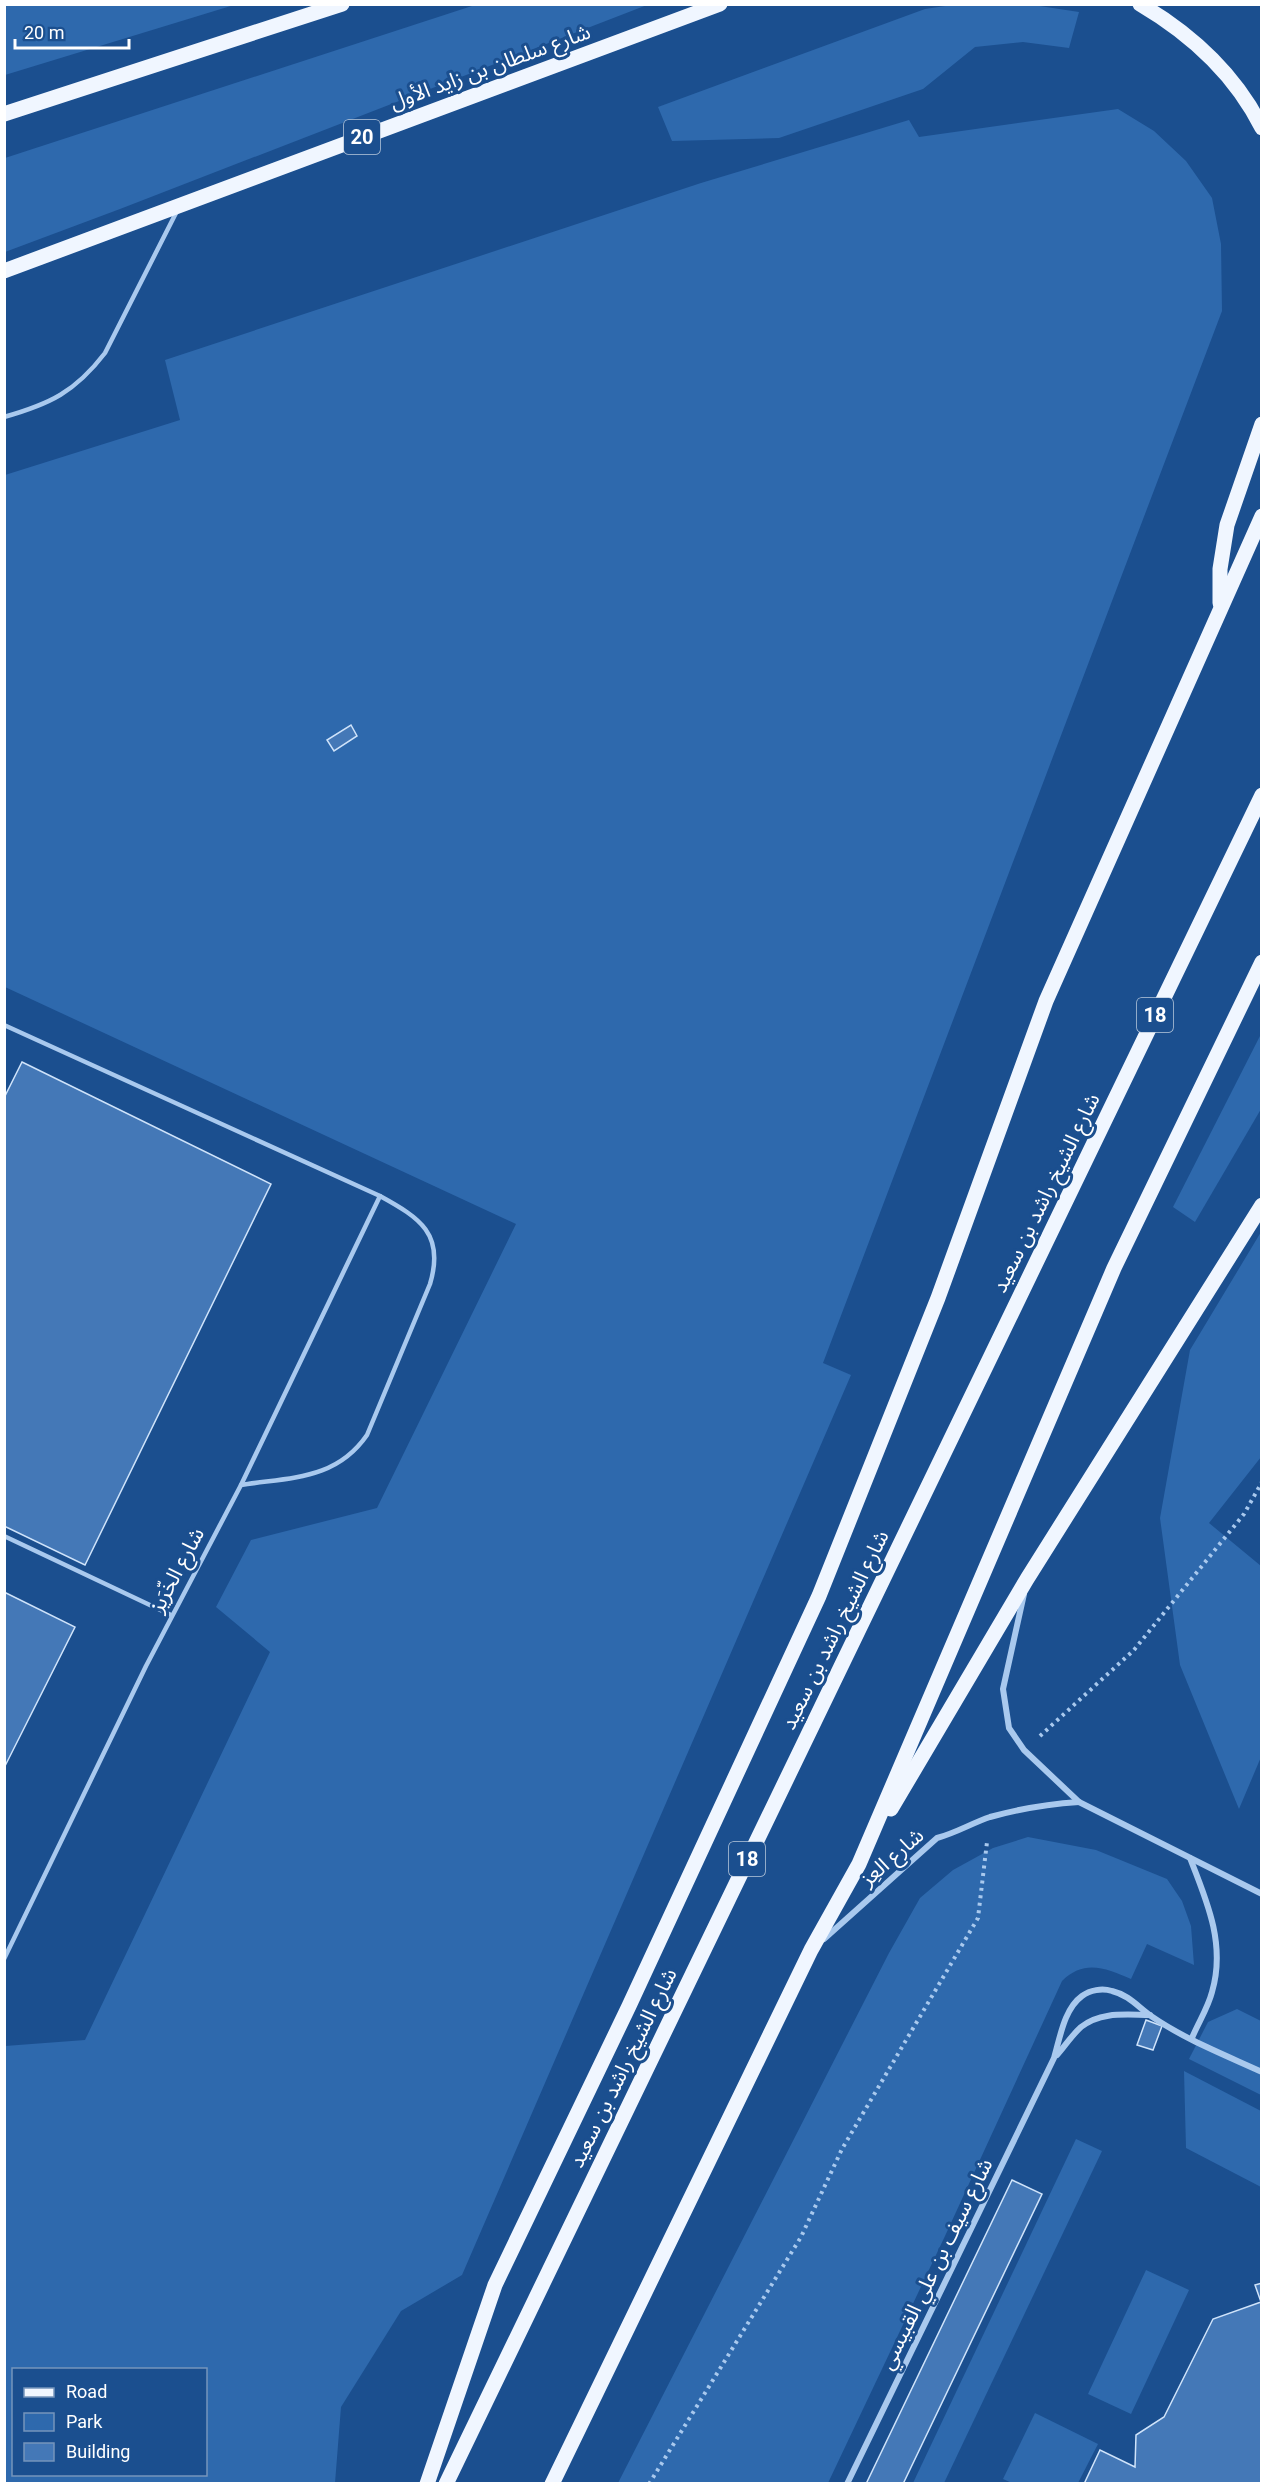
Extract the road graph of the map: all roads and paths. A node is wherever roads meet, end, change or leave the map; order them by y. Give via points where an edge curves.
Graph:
1 (342, 4) edge
2 (720, 4) edge
3 (1140, 4) edge
4 (4, 114) edge
5 (1262, 128) edge
6 (181, 204) junction
7 (4, 271) edge
8 (4, 417) edge
9 (1262, 424) edge
10 (1262, 516) edge
11 (1220, 611) junction
12 (1262, 795) edge
13 (1262, 962) edge
14 (4, 1025) edge
15 (380, 1196) junction
16 (1262, 1205) edge
17 (1262, 1482) edge
18 (241, 1485) junction
19 (4, 1536) edge
20 (1027, 1579) junction
21 (171, 1615) junction
22 (1024, 1750) junction
23 (1079, 1802) junction
24 (989, 1818) junction
25 (1190, 1858) junction
26 (859, 1864) junction
27 (1262, 1894) edge
28 (811, 1950) junction
29 (4, 1959) edge
30 (1150, 2015) junction
31 (1192, 2038) junction
32 (1054, 2058) junction
33 (1262, 2072) edge
34 (427, 2484) edge
35 (446, 2484) edge
36 (552, 2484) edge
37 (649, 2484) edge
38 (847, 2484) edge

1 - 4 main road
2 - 6 main road, شارع سلطان بن زايد الأول / 20
3 - 5 main road via 1172,23 1215,62
6 - 7 main road, شارع سلطان بن زايد الأول / 20
6 - 8 lane via 105,353 92,370 60,397
9 - 11 main road via 1227,525 1220,569
10 - 11 main road
11 - 34 main road via 1046,1001 938,1298 819,1596 495,2285
12 - 35 main road, شارع الشيخ راشد بن سعيد / 18
13 - 26 main road via 1114,1268
14 - 15 lane
15 - 18 lane, شارع الخّرَيز
15 - 18 lane via 423,1224 431,1237 435,1269 367,1434 351,1455 328,1469
16 - 20 main road
17 - 22 path via 1244,1514 1134,1650
18 - 21 lane, شارع الخّرَيز
19 - 21 lane
20 - 22 street via 1003,1689 1009,1728
20 - 26 main road
21 - 29 lane, شارع الخّرَيز
22 - 23 street
23 - 24 street, شارع العِز via 1047,1804
23 - 25 street
24 - 28 street, شارع العِز via 938,1838
24 - 37 path via 978,1918 842,2149 801,2237
25 - 27 street
25 - 31 street via 1206,1898 1217,1945 1212,1992
26 - 28 main road
28 - 36 main road
30 - 31 street, شارع سيف بن علي القبيسي
30 - 32 street, شارع سيف بن علي القبيسي via 1102,2016 1092,2020
30 - 32 street, شارع سيف بن علي القبيسي via 1114,1991 1104,1989 1083,1995 1069,2011
31 - 33 street, شارع سيف بن علي القبيسي
32 - 38 street, شارع سيف بن علي القبيسي

